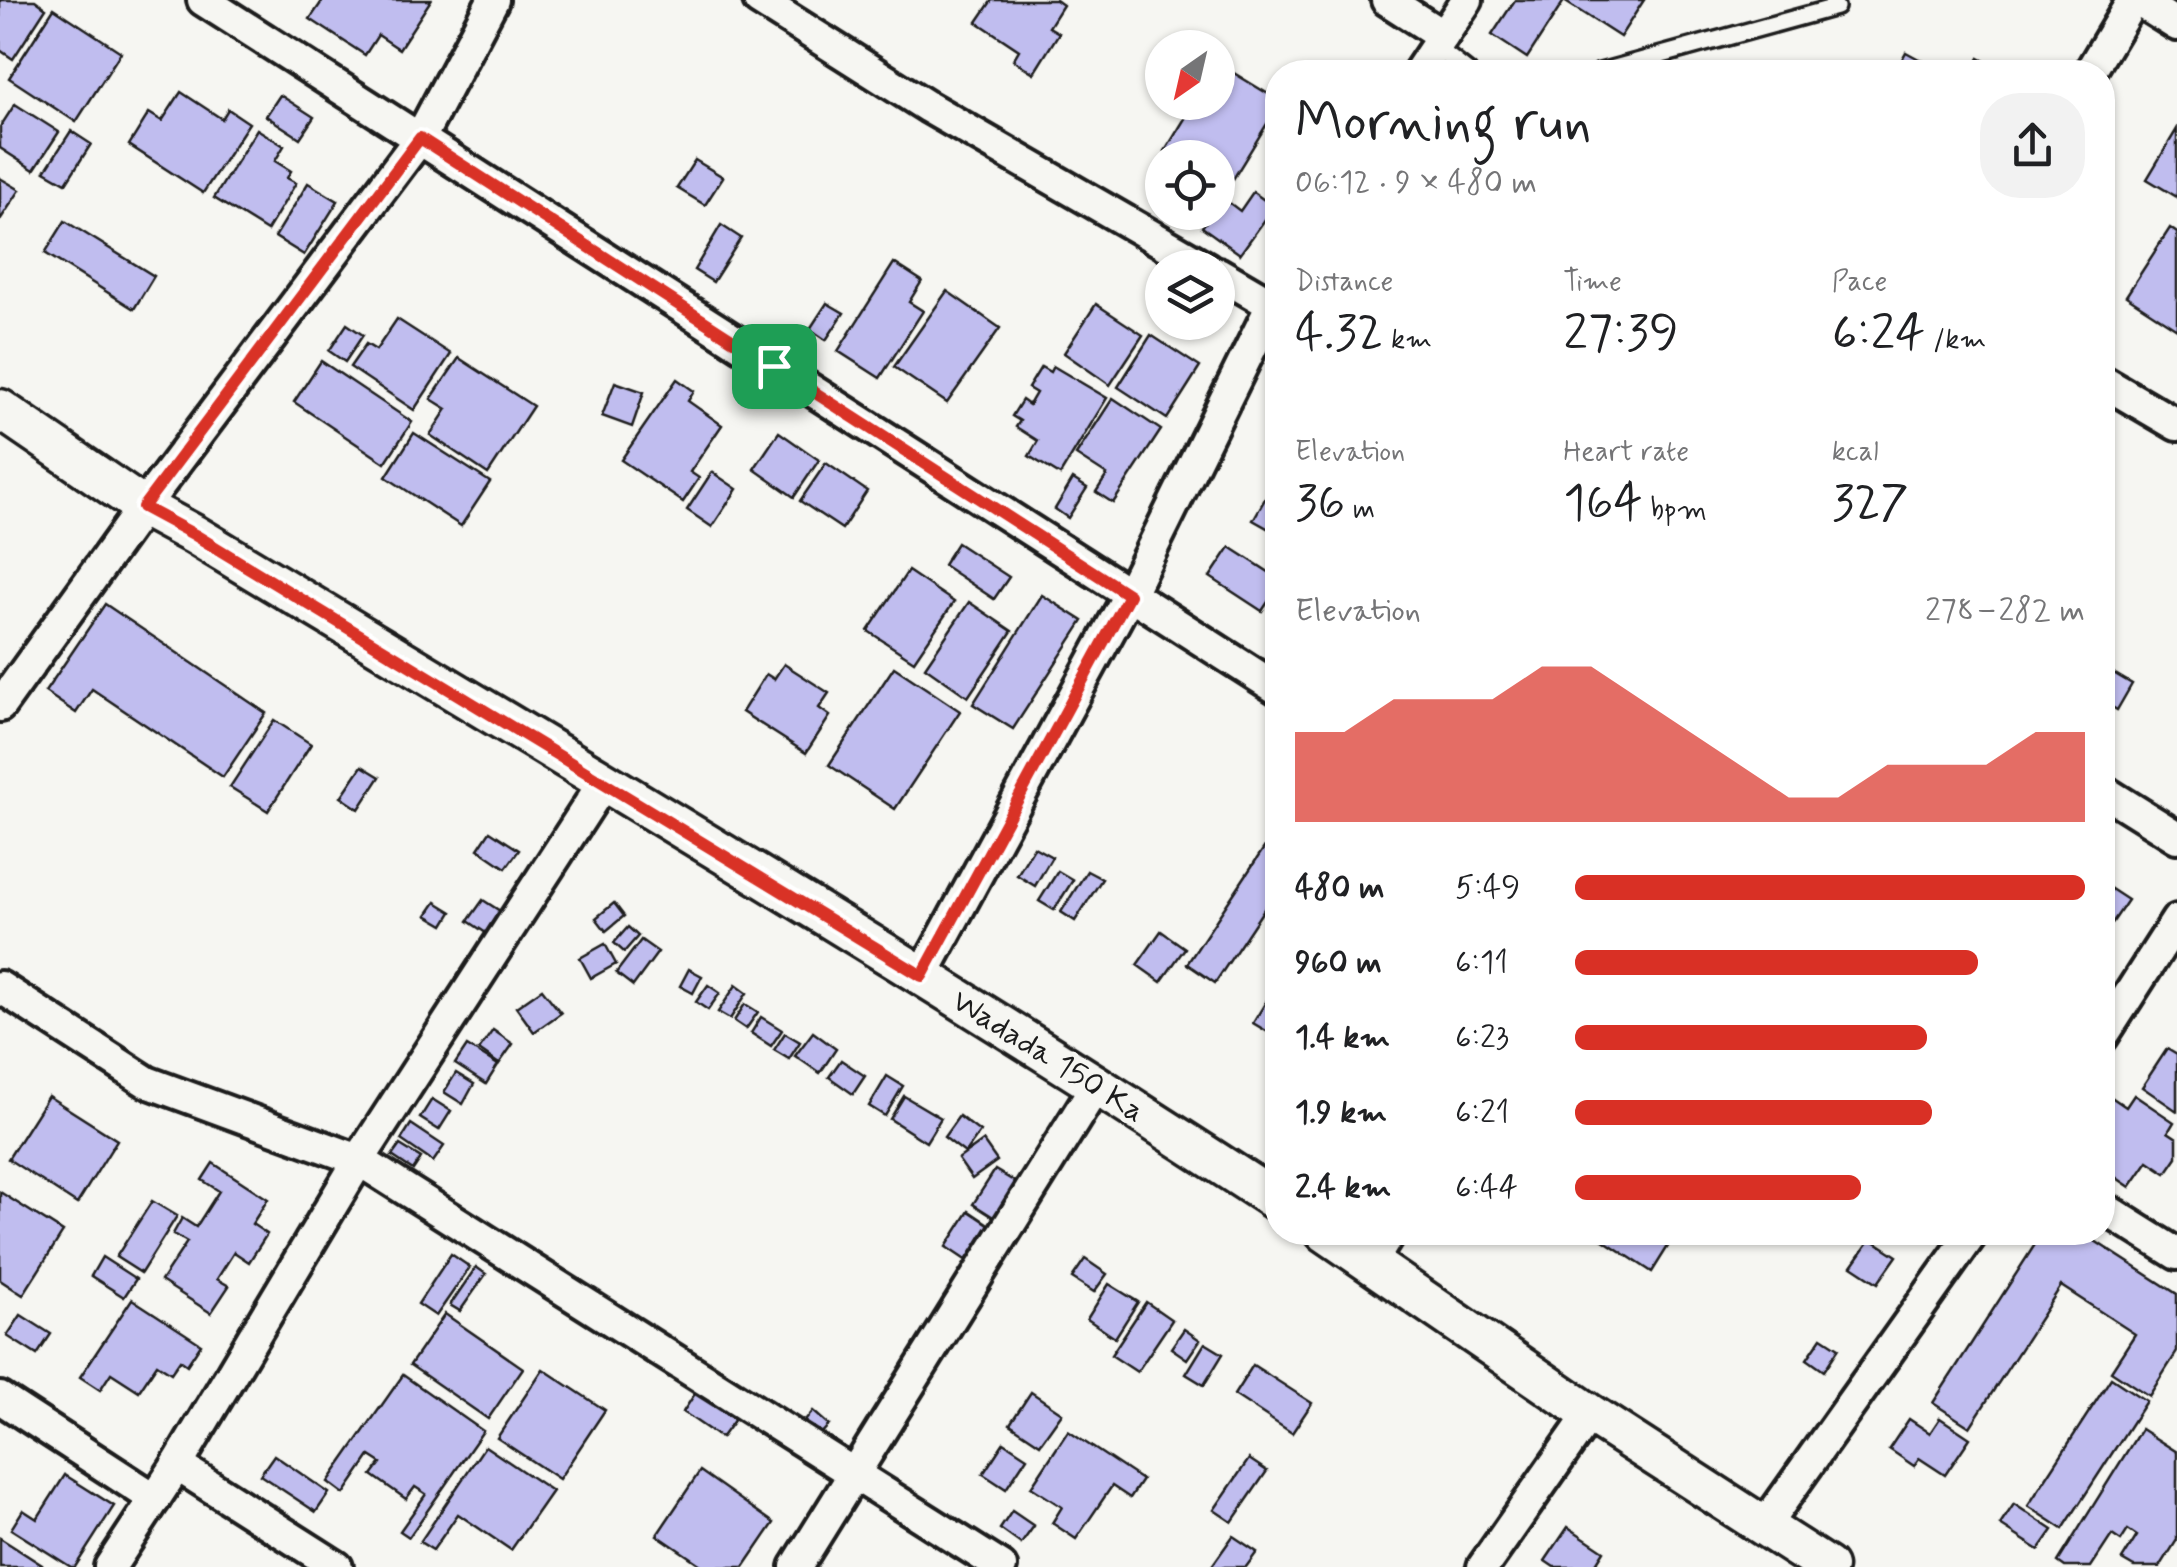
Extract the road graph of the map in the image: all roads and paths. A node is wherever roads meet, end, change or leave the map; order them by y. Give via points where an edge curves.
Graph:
1 (203, 0) edge
2 (494, 0) edge
3 (759, 0) edge
4 (1387, 0) edge
5 (1468, 0) edge
6 (2135, 0) edge
7 (1836, 7) dead end
8 (2177, 25) edge
9 (1440, 41) junction
10 (1427, 60) edge
11 (1457, 60) edge
12 (1644, 60) edge
13 (2098, 60) edge
14 (420, 138) junction
15 (1176, 250) edge
16 (1235, 281) edge
17 (1265, 296) edge
18 (1265, 321) edge
19 (2115, 389) edge
20 (0, 409) edge
21 (2177, 425) edge
22 (143, 507) junction
23 (1129, 595) junction
24 (1265, 681) edge
25 (0, 706) edge
26 (604, 782) junction
27 (2115, 798) edge
28 (2177, 837) edge
29 (2177, 920) edge
30 (922, 976) junction
31 (0, 987) edge
32 (2115, 1017) edge
33 (1097, 1084) junction
34 (358, 1160) junction
35 (1265, 1194) edge
36 (2115, 1214) edge
37 (1964, 1245) edge
38 (1380, 1248) edge
39 (2177, 1254) edge
40 (0, 1398) edge
41 (1590, 1414) junction
42 (178, 1465) junction
43 (855, 1473) junction
44 (155, 1499) junction
45 (1765, 1525) junction
46 (110, 1567) edge
47 (336, 1567) edge
48 (796, 1567) edge
49 (1001, 1567) edge
50 (1484, 1567) edge
51 (1828, 1567) edge

1 - 14 street
2 - 14 street
3 - 15 street
4 - 9 street
5 - 9 street
6 - 8 street
6 - 13 street
7 - 12 lane
9 - 10 street
9 - 11 lane
14 - 22 street
14 - 23 street
16 - 17 street
18 - 23 street
19 - 21 street
20 - 22 street, Wadada 150 Ka
22 - 25 street
22 - 26 street, Wadada 150 Ka
23 - 24 street
23 - 30 street
26 - 30 street, Wadada 150 Ka
26 - 34 street
27 - 28 street
29 - 32 street
30 - 33 street, Wadada 150 Ka
31 - 34 street via 148,1082
33 - 35 street, Wadada 150 Ka
33 - 43 street
34 - 42 street
34 - 43 street
36 - 39 street
37 - 45 street
38 - 41 street
40 - 44 street
41 - 45 street
41 - 50 street
42 - 44 street
42 - 47 street
43 - 48 street
43 - 49 street
44 - 46 street
45 - 51 street

